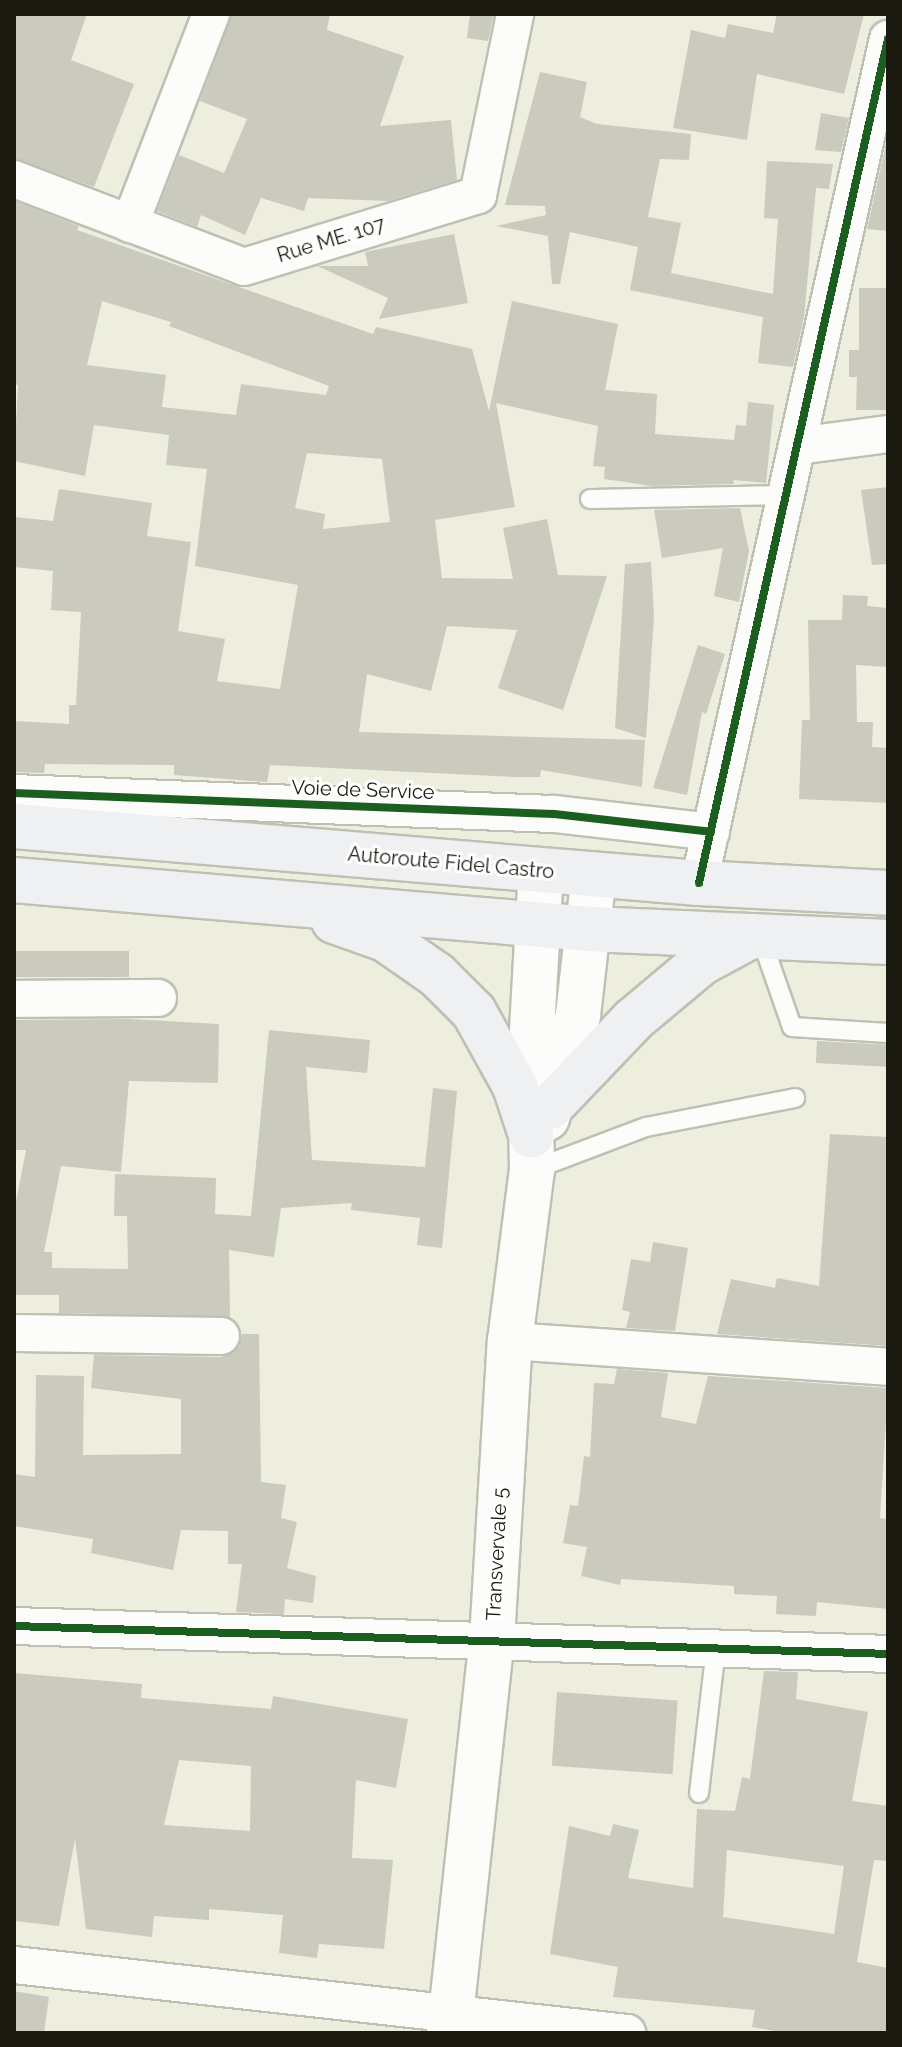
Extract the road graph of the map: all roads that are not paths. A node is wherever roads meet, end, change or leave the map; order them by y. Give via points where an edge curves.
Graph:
1 (211, 14) edge
2 (515, 14) edge
3 (888, 39) edge
4 (14, 179) edge
5 (130, 224) junction
6 (888, 434) edge
7 (797, 446) junction
8 (786, 495) junction
9 (590, 499) dead end
10 (14, 793) edge
11 (14, 826) edge
12 (711, 832) junction
13 (541, 870) junction
14 (594, 875) junction
15 (14, 880) edge
16 (699, 883) junction
17 (888, 893) edge
18 (287, 903) junction
19 (536, 925) junction
20 (590, 929) junction
21 (756, 935) junction
22 (888, 942) edge
23 (158, 998) dead end
24 (14, 999) edge
25 (888, 1033) edge
26 (795, 1098) dead end
27 (538, 1137) junction
28 (14, 1333) edge
29 (221, 1336) dead end
30 (510, 1341) junction
31 (888, 1367) edge
32 (14, 1626) edge
33 (492, 1640) junction
34 (716, 1648) junction
35 (888, 1654) edge
36 (699, 1793) dead end
37 (14, 1965) edge
38 (471, 2024) edge
39 (627, 2033) edge

1 - 5 street
2 - 5 street, Rue ME. 107 via 478,195 244,267
3 - 7 street
4 - 5 street, Rue ME. 107
6 - 7 street
7 - 8 street
8 - 9 lane
8 - 12 street
10 - 12 street, Voie de Service via 554,814
11 - 13 highway, Autoroute Fidel Castro
12 - 16 street
13 - 14 highway, Autoroute Fidel Castro
13 - 19 main road, Transvervale 5
14 - 16 highway, Autoroute Fidel Castro
14 - 20 main road, Transvervale 5
15 - 18 highway
16 - 17 highway, Autoroute Fidel Castro
18 - 19 highway
18 - 27 highway via 385,939 437,975 474,1012
19 - 20 highway
19 - 27 main road, Transvervale 5
20 - 21 highway
20 - 27 main road, Transvervale 5 via 578,1015
21 - 22 highway
21 - 25 lane via 792,1027
21 - 27 highway via 701,963 633,1020
23 - 24 street
26 - 27 lane via 646,1127
27 - 30 main road, Transvervale 5
28 - 29 street
30 - 31 street
30 - 33 main road, Transvervale 5
32 - 33 street
33 - 34 street
33 - 38 main road, Transvervale 5
34 - 35 street
34 - 36 lane
37 - 38 street
38 - 39 street

